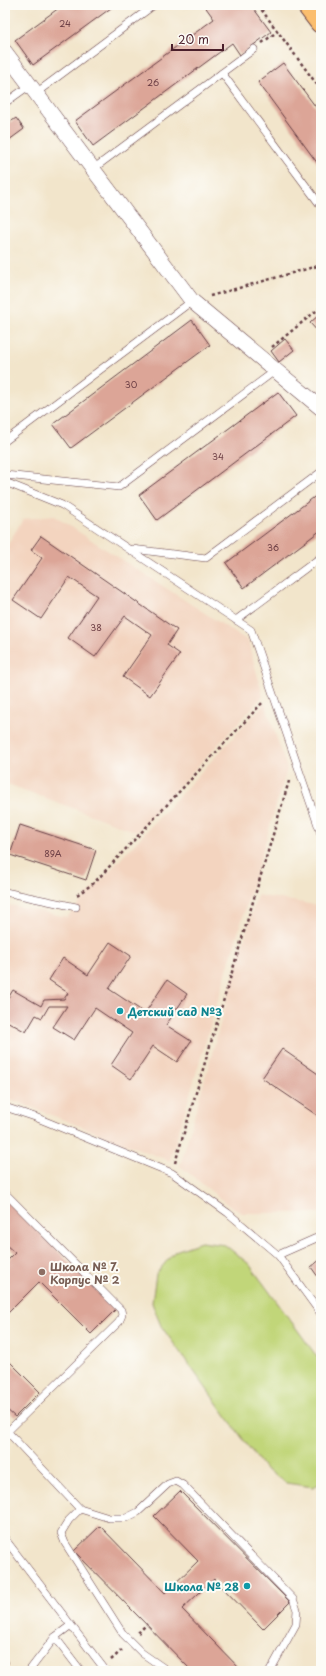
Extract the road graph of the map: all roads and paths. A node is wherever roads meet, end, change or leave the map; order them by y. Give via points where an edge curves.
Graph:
1 (154, 5) edge
2 (258, 5) edge
3 (308, 5) edge
4 (321, 22) edge
5 (278, 32) junction
6 (254, 49) joint
7 (5, 52) edge
8 (222, 73) junction
9 (33, 89) junction
10 (321, 90) edge
11 (5, 103) edge
12 (93, 169) junction
13 (321, 206) edge
14 (321, 265) edge
15 (192, 301) junction
16 (321, 307) edge
17 (259, 357) junction
18 (276, 370) junction
19 (321, 408) edge
20 (5, 441) edge
21 (321, 472) edge
22 (5, 475) edge
23 (5, 482) edge
24 (131, 549) junction
25 (321, 557) edge
26 (236, 620) junction
27 (273, 691) junction
28 (296, 759) junction
29 (321, 834) edge
30 (5, 892) edge
31 (64, 903) junction
32 (76, 907) dead end
33 (5, 1106) edge
34 (172, 1173) junction
35 (5, 1194) edge
36 (321, 1236) edge
37 (278, 1255) junction
38 (321, 1314) edge
39 (6, 1431) edge
40 (80, 1509) junction
41 (5, 1539) edge
42 (71, 1625) junction
43 (55, 1637) junction
44 (5, 1650) edge
45 (9, 1671) edge
46 (29, 1671) edge
47 (81, 1671) edge
48 (106, 1671) edge
49 (168, 1671) edge
50 (270, 1671) edge

1 - 9 lane
2 - 5 path
3 - 4 main road
5 - 6 path
5 - 10 path
6 - 8 lane
7 - 9 street
8 - 12 lane
8 - 13 lane
9 - 11 lane
9 - 12 street
12 - 15 street
14 - 15 path
15 - 17 street
15 - 20 lane
16 - 17 path
17 - 18 street
18 - 19 street
18 - 22 lane via 119,487
21 - 24 lane via 206,558
23 - 24 lane via 62,505
24 - 26 lane
25 - 26 lane
26 - 27 lane via 251,630
27 - 28 lane
27 - 31 path via 94,883
28 - 29 lane
28 - 34 path
30 - 31 lane
31 - 32 lane
33 - 34 lane
34 - 37 lane via 228,1213
35 - 39 lane via 121,1310 122,1315 119,1322
36 - 37 lane
37 - 38 lane
39 - 40 lane
40 - 49 lane via 61,1533 65,1543 123,1634 142,1653
40 - 50 lane via 109,1518 126,1518 138,1512 168,1484 176,1481 183,1485 293,1598 297,1610 296,1624
41 - 42 lane
42 - 43 lane
42 - 48 lane
43 - 46 lane
43 - 47 lane
44 - 45 path

